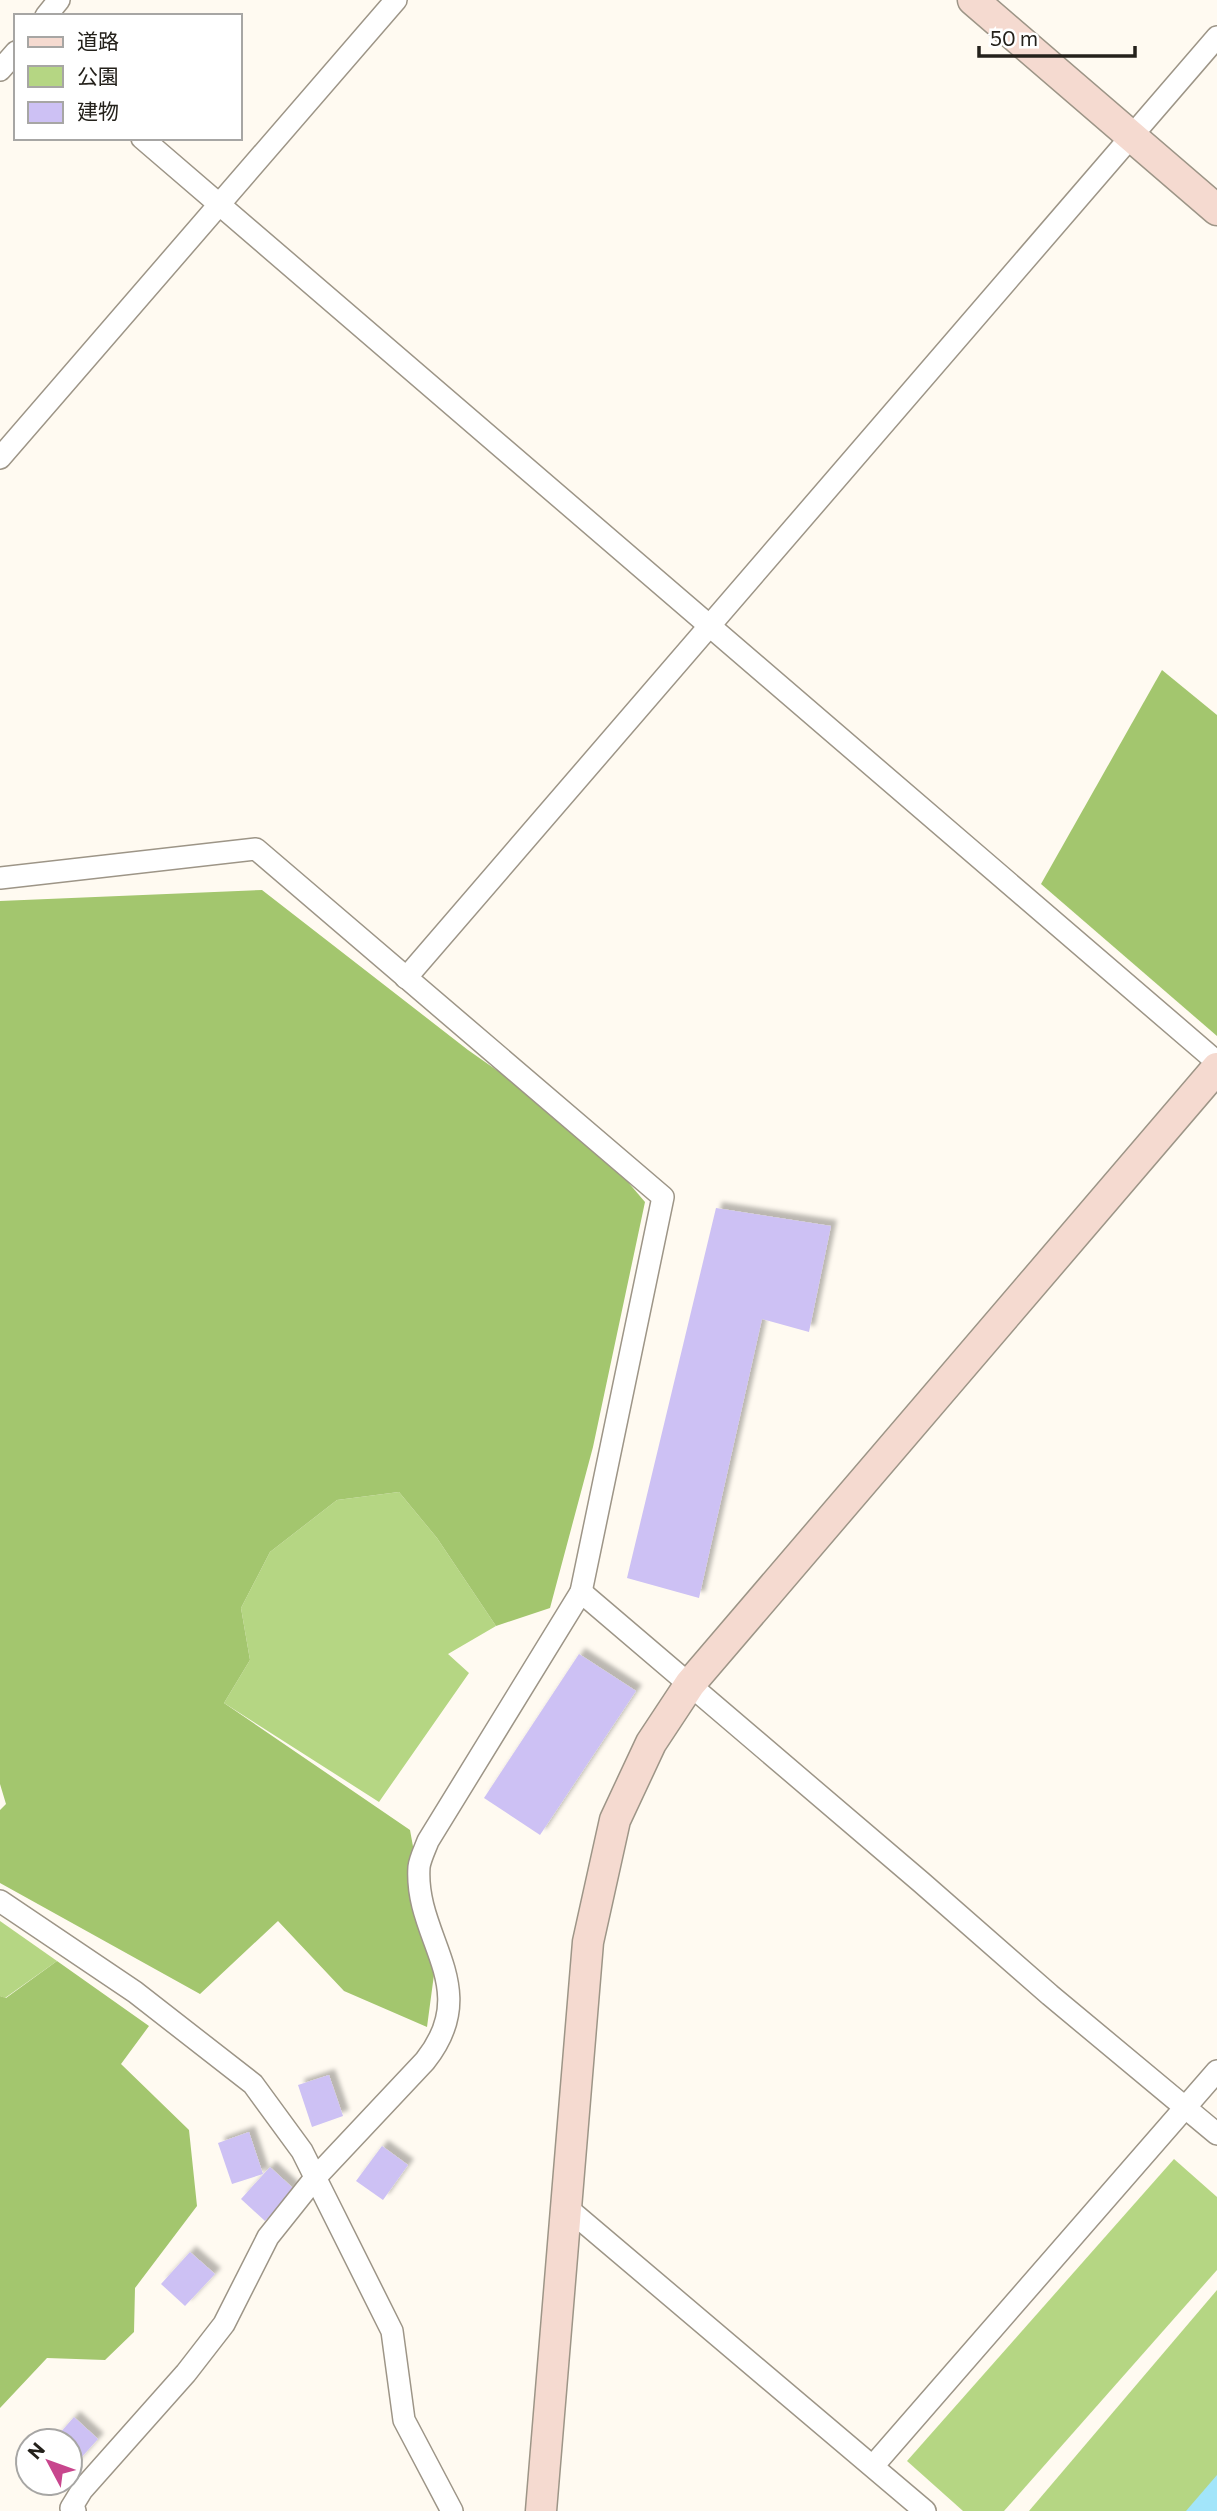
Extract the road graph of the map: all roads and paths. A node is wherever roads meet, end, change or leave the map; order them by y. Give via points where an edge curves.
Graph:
1 (60, 0) edge
2 (396, 0) edge
3 (973, 0) edge
4 (48, 14) edge
5 (1217, 37) edge
6 (14, 54) edge
7 (0, 70) edge
8 (1132, 137) junction
9 (144, 140) edge
10 (220, 204) junction
11 (1217, 210) edge
12 (0, 458) edge
13 (709, 625) junction
14 (0, 878) edge
15 (406, 978) junction
16 (1217, 1062) edge
17 (1217, 1068) edge
18 (581, 1592) junction
19 (690, 1684) junction
20 (0, 1901) edge
21 (1217, 2071) edge
22 (1186, 2107) junction
23 (1217, 2134) edge
24 (315, 2178) junction
25 (566, 2207) junction
26 (873, 2466) junction
27 (75, 2511) edge
28 (452, 2511) edge
29 (541, 2511) edge
30 (925, 2511) edge

1 - 4 street
2 - 10 street
3 - 8 street
5 - 8 street
6 - 7 street
8 - 11 street
8 - 13 street
9 - 10 street
10 - 12 street
10 - 13 street
13 - 15 street
13 - 16 street
14 - 15 street via 256,849
15 - 18 street via 663,1197
17 - 19 street
18 - 19 street
18 - 24 street via 428,1842 419,1865 422,1903 444,1966 449,2005 440,2042
19 - 22 street via 1049,1995
19 - 25 street via 651,1743 615,1820 588,1942
20 - 24 street via 135,1992 253,2084 302,2151
21 - 22 street
22 - 23 street
22 - 26 street
24 - 27 street via 268,2237 224,2324 82,2490 71,2508
24 - 28 street via 392,2331 404,2420
25 - 26 street
25 - 29 street
26 - 30 street

